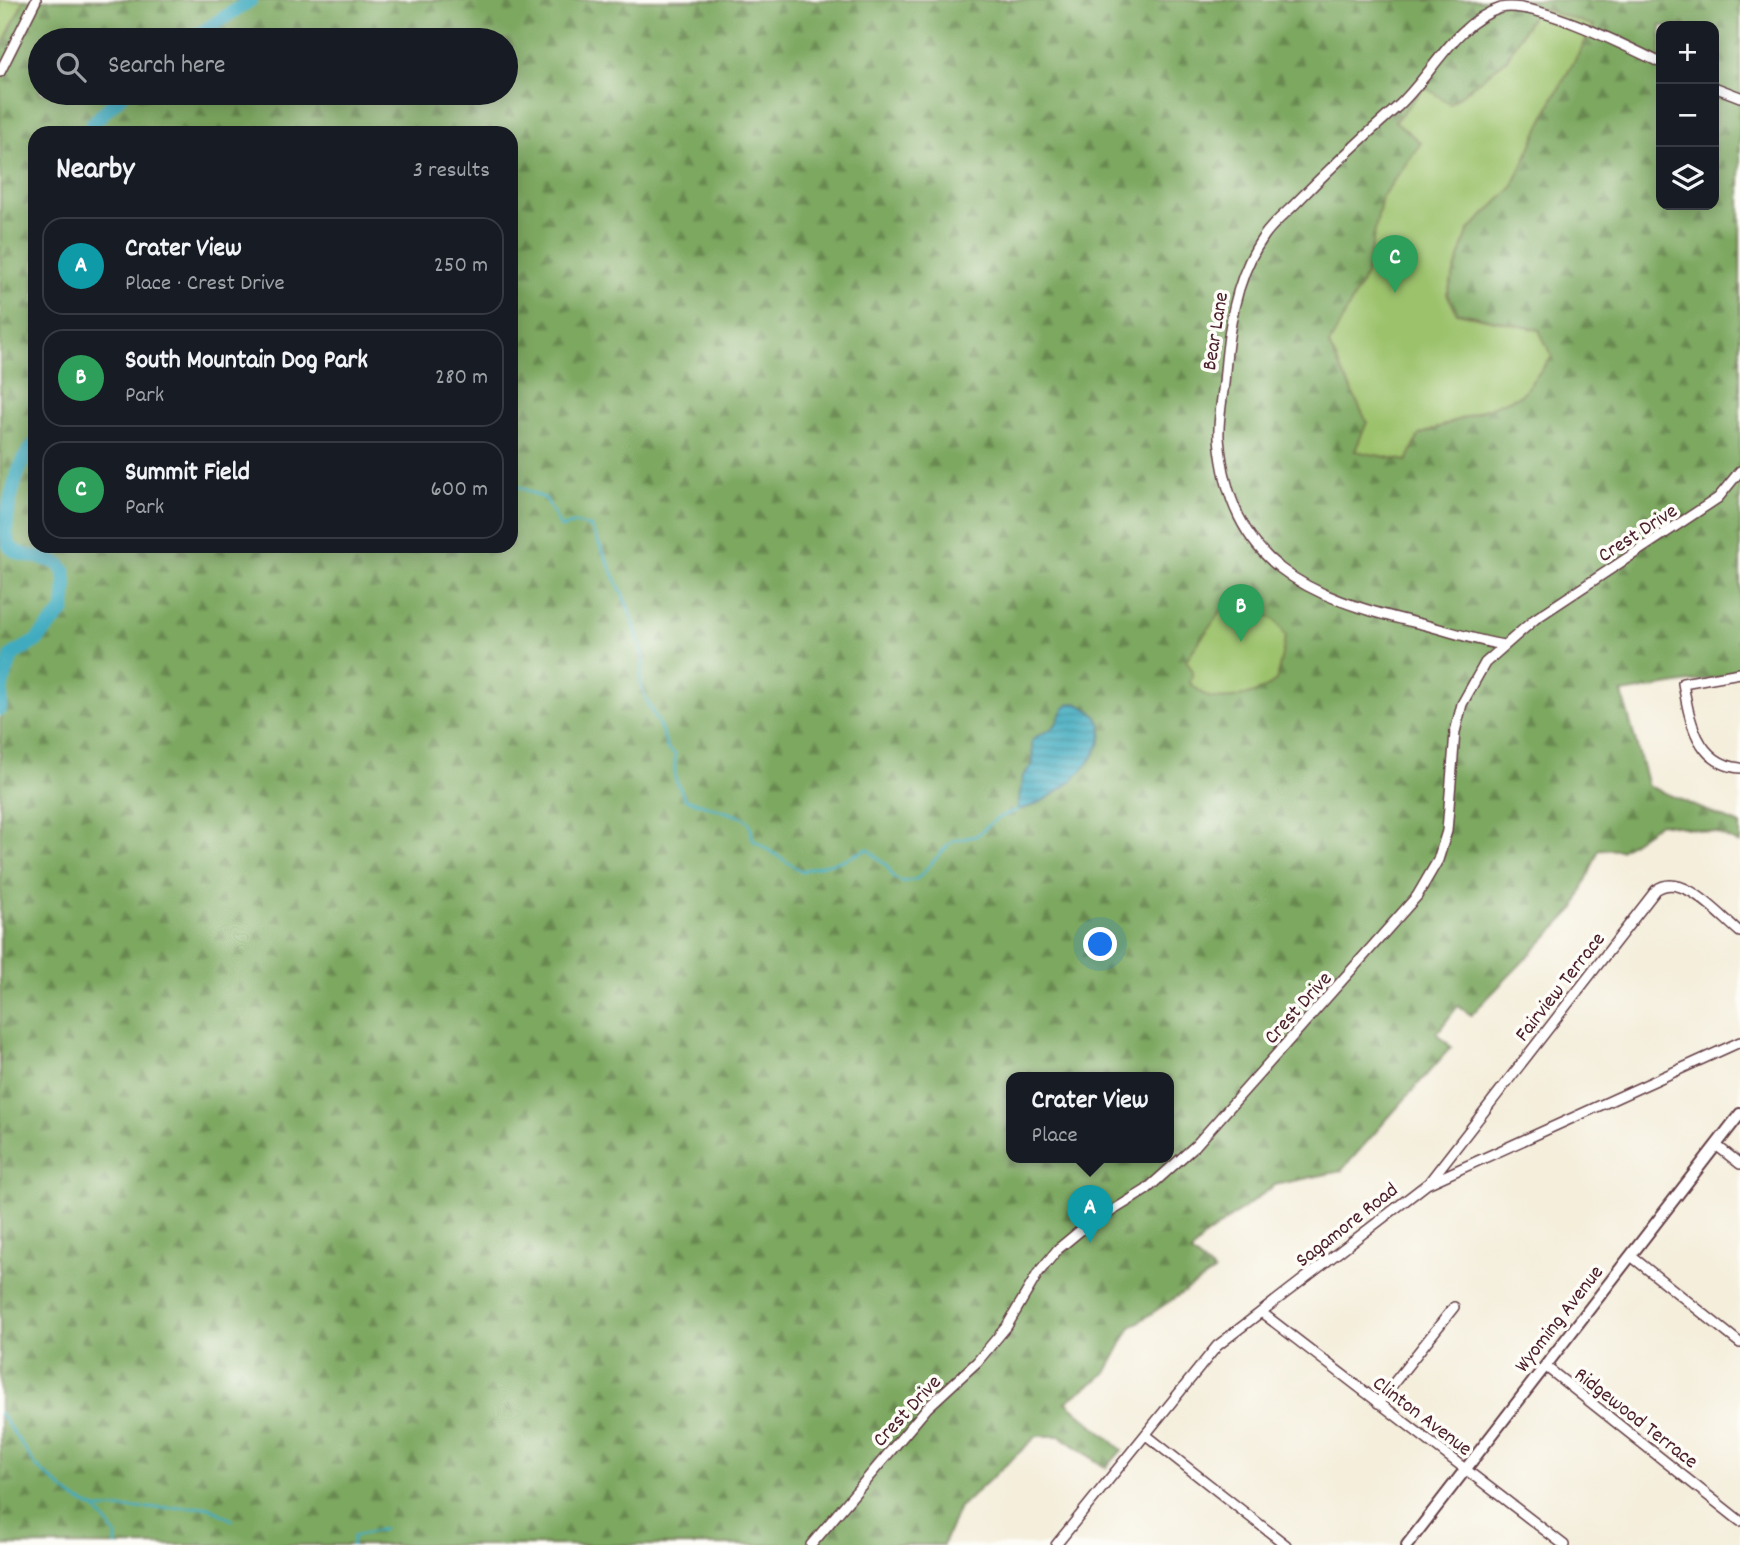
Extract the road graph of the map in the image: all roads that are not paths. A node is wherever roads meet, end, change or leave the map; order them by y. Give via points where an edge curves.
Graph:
1 (36, 0) edge
2 (1656, 61) edge
3 (0, 72) edge
4 (1719, 89) edge
5 (1740, 97) edge
6 (1740, 471) edge
7 (1503, 645) junction
8 (1740, 673) edge
9 (1740, 768) edge
10 (1740, 932) edge
11 (1740, 1042) edge
12 (1740, 1114) edge
13 (1716, 1145) junction
14 (1740, 1164) edge
15 (1427, 1184) junction
16 (1630, 1256) junction
17 (1454, 1307) dead end
18 (1261, 1312) junction
19 (1740, 1343) edge
20 (1545, 1366) junction
21 (1378, 1403) junction
22 (1146, 1435) junction
23 (1465, 1469) junction
24 (1740, 1521) edge
25 (811, 1545) edge
26 (1056, 1545) edge
27 (1286, 1545) edge
28 (1408, 1545) edge
29 (1564, 1545) edge

1 - 3 street
2 - 7 street, Bear Lane via 1587,28 1525,8 1504,7 1480,17 1458,36 1408,97 1264,235 1239,286 1230,324 1219,436 1227,484 1242,522 1263,555 1307,587 1339,602
4 - 5 street
6 - 7 street, Crest Drive via 1718,498 1687,521 1535,619
7 - 25 street, Crest Drive via 1485,663 1462,704 1455,732 1447,831 1438,860 1405,913 1196,1145 1146,1190 1058,1249 1000,1335 927,1408
8 - 9 street via 1683,683 1701,746 1721,764
10 - 15 street, Fairview Terrace via 1682,887 1669,884 1656,890
11 - 15 street, Sagamore Road
12 - 13 main road, Wyoming Avenue
13 - 14 street
13 - 16 main road, Wyoming Avenue
15 - 18 street, Sagamore Road
16 - 19 street
16 - 20 main road, Wyoming Avenue
17 - 21 street
18 - 21 street, Clinton Avenue
18 - 22 street, Sagamore Road via 1217,1346
20 - 23 main road, Wyoming Avenue
20 - 24 street, Ridgewood Terrace
21 - 23 street, Clinton Avenue
22 - 26 street, Sagamore Road
22 - 27 street
23 - 28 main road, Wyoming Avenue
23 - 29 street, Clinton Avenue

